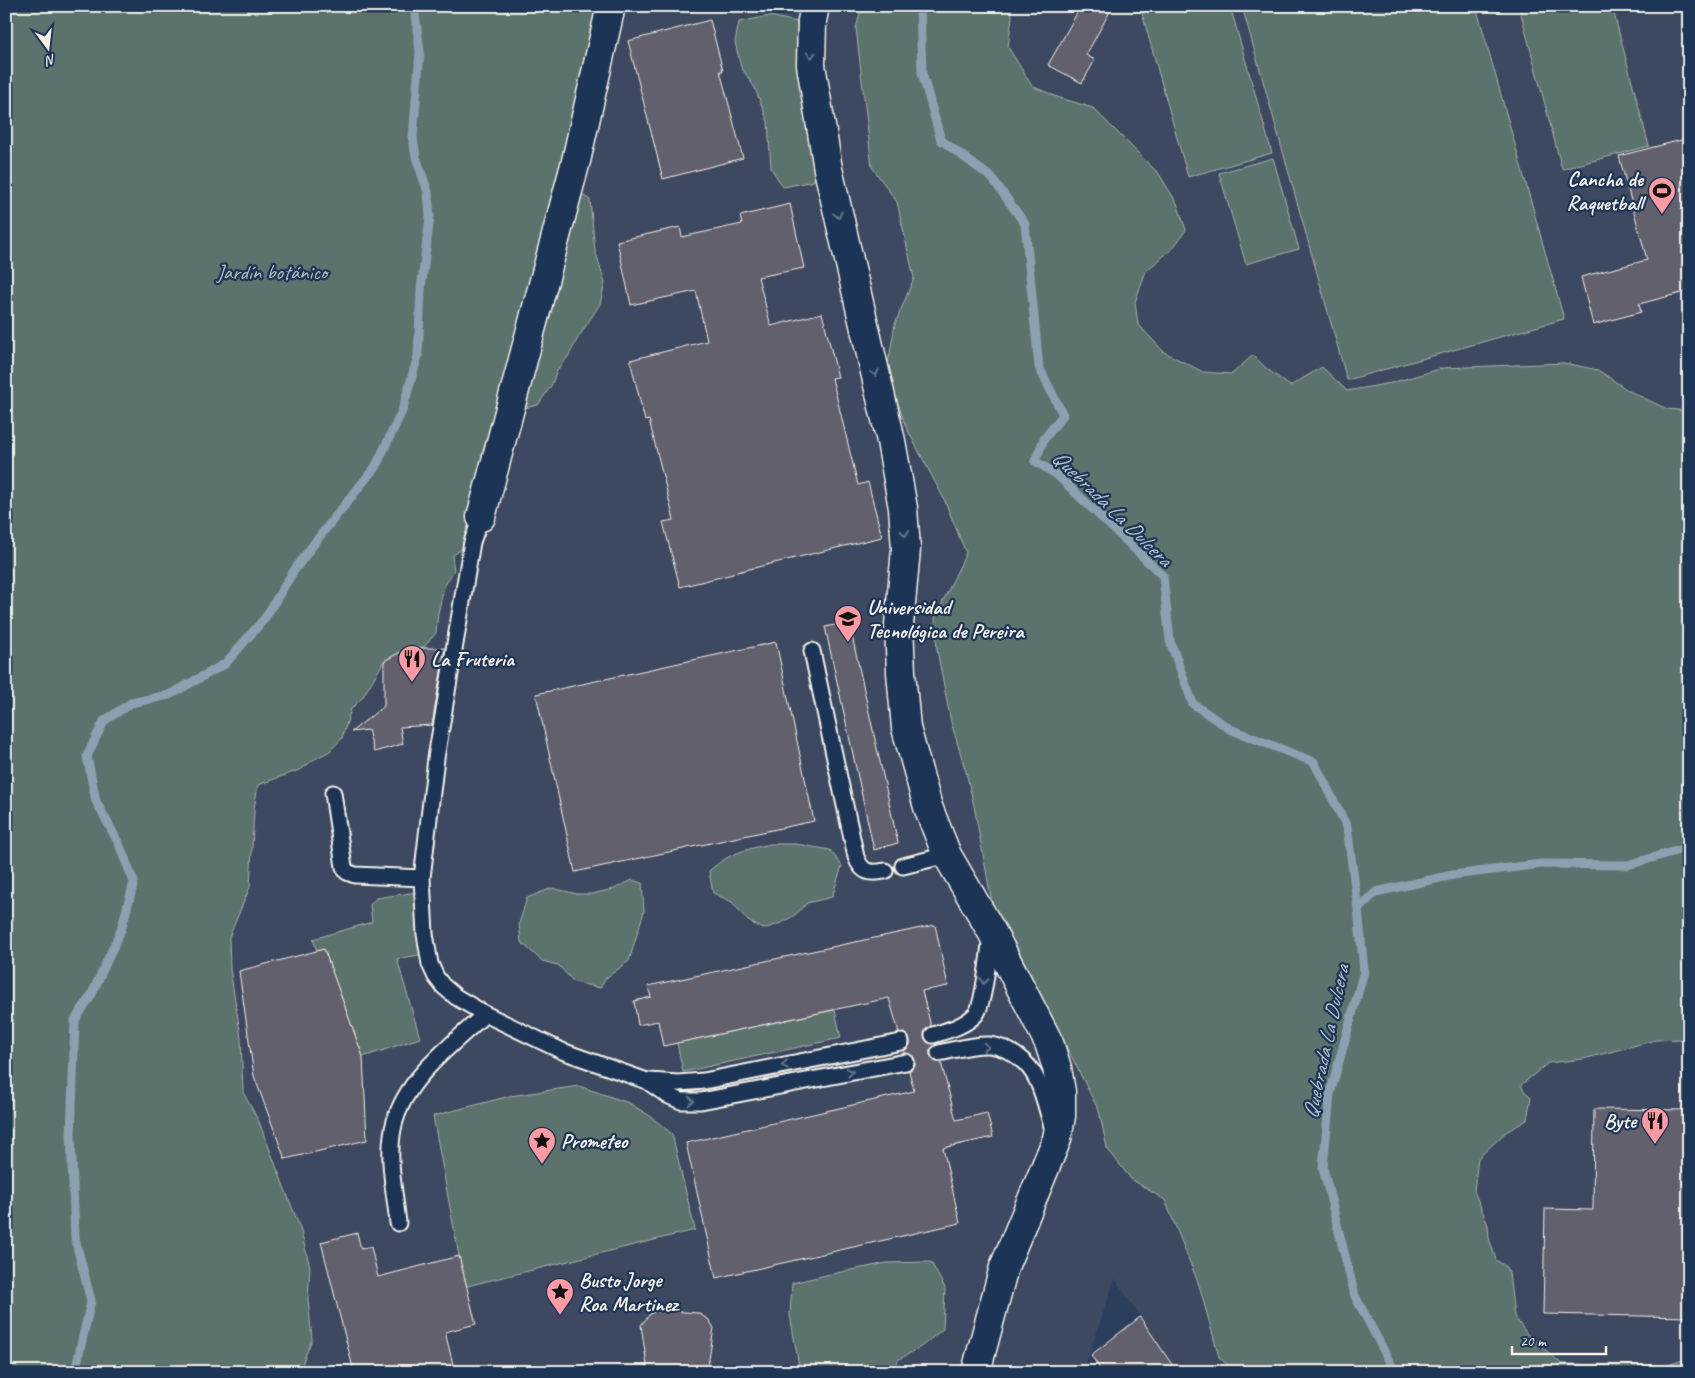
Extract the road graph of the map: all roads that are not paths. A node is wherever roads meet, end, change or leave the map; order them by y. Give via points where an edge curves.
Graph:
1 (611, 6) edge
2 (815, 6) edge
3 (481, 517) joint
4 (812, 651) dead end
5 (333, 794) dead end
6 (947, 855) junction
7 (903, 866) dead end
8 (885, 871) dead end
9 (422, 878) junction
10 (992, 932) junction
11 (486, 1014) junction
12 (934, 1034) dead end
13 (901, 1042) dead end
14 (938, 1054) dead end
15 (906, 1062) dead end
16 (647, 1081) junction
17 (1057, 1139) junction
18 (398, 1223) dead end
19 (975, 1370) edge

1 - 3 street via 576,161
2 -> 6 street via 811,65 828,169 903,508 906,549 899,625 906,728 928,807
3 - 9 lane via 472,542 436,758
4 - 8 lane via 856,857 865,870
5 - 9 lane via 347,872
6 - 7 lane
6 - 10 street
9 - 11 lane via 425,934 430,964 436,977 456,996
10 -> 12 lane via 978,1012 968,1021
10 - 17 street via 1058,1068 1061,1116
11 - 16 lane via 562,1051
11 - 18 lane via 412,1084 398,1110 392,1135
13 -> 16 lane via 704,1081
14 -> 17 lane via 989,1045 1006,1049 1021,1059 1034,1072
16 -> 15 lane via 681,1101 701,1101
17 - 19 street via 1004,1266

